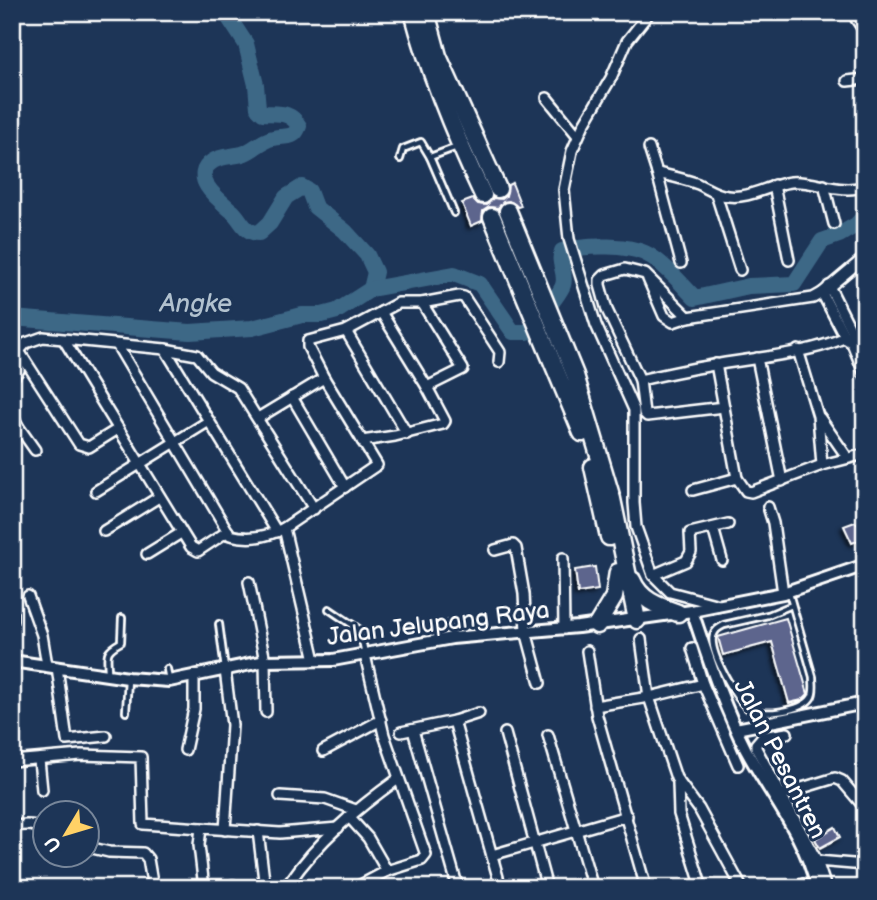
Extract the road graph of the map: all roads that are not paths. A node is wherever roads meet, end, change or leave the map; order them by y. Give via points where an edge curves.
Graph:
1 (413, 12) edge
2 (426, 12) edge
3 (650, 12) edge
4 (855, 12) edge
5 (865, 32) edge
6 (865, 79) edge
7 (847, 81) dead end
8 (547, 98) dead end
9 (578, 136) junction
10 (477, 144) junction
11 (459, 146) junction
12 (649, 148) dead end
13 (430, 157) junction
14 (400, 159) dead end
15 (657, 173) junction
16 (774, 185) junction
17 (824, 186) junction
18 (865, 186) edge
19 (716, 194) junction
20 (508, 211) dead end
21 (454, 213) dead end
22 (492, 217) dead end
23 (835, 224) dead end
24 (865, 257) edge
25 (789, 260) dead end
26 (681, 263) dead end
27 (740, 270) dead end
28 (645, 274) junction
29 (826, 290) junction
30 (422, 303) junction
31 (381, 312) junction
32 (688, 317) junction
33 (865, 326) edge
34 (346, 331) junction
35 (850, 339) junction
36 (64, 340) junction
37 (117, 345) junction
38 (165, 349) junction
39 (798, 350) junction
40 (19, 351) junction
41 (757, 358) junction
42 (499, 362) dead end
43 (716, 364) junction
44 (865, 375) edge
45 (324, 378) junction
46 (12, 379) edge
47 (640, 380) junction
48 (427, 387) junction
49 (292, 397) junction
50 (724, 407) junction
51 (12, 414) edge
52 (818, 416) junction
53 (258, 418) junction
54 (209, 421) junction
55 (15, 428) edge
56 (118, 429) junction
57 (407, 434) junction
58 (362, 441) junction
59 (176, 443) junction
60 (35, 450) dead end
61 (865, 454) edge
62 (847, 457) junction
63 (138, 464) junction
64 (822, 464) junction
65 (737, 478) junction
66 (782, 481) junction
67 (345, 487) junction
68 (96, 491) dead end
69 (693, 491) dead end
70 (159, 497) junction
71 (768, 507) dead end
72 (314, 509) junction
73 (728, 524) dead end
74 (713, 528) junction
75 (280, 530) junction
76 (104, 531) dead end
77 (228, 531) junction
78 (181, 533) junction
79 (495, 550) dead end
80 (147, 554) dead end
81 (563, 558) dead end
82 (722, 560) dead end
83 (865, 565) edge
84 (621, 567) junction
85 (653, 575) junction
86 (249, 582) dead end
87 (786, 592) junction
88 (28, 596) dead end
89 (792, 605) junction
90 (721, 606) junction
91 (329, 609) dead end
92 (12, 612) edge
93 (685, 612) junction
94 (122, 618) dead end
95 (12, 621) edge
96 (634, 621) junction
97 (219, 624) dead end
98 (449, 624) dead end
99 (597, 625) junction
100 (564, 629) junction
101 (526, 631) junction
102 (452, 638) junction
103 (641, 639) dead end
104 (692, 648) dead end
105 (587, 651) dead end
106 (365, 655) junction
107 (315, 660) junction
108 (12, 661) edge
109 (265, 661) junction
110 (52, 666) junction
111 (167, 669) dead end
112 (225, 670) junction
113 (108, 674) junction
114 (194, 676) junction
115 (128, 678) junction
116 (169, 681) junction
117 (540, 683) dead end
118 (703, 684) junction
119 (649, 697) junction
120 (865, 703) edge
121 (594, 706) junction
122 (127, 712) dead end
123 (266, 712) dead end
124 (479, 713) dead end
125 (380, 719) junction
126 (454, 721) junction
127 (736, 729) junction
128 (414, 730) junction
129 (401, 732) dead end
130 (505, 733) dead end
131 (787, 733) dead end
132 (548, 735) dead end
133 (106, 736) dead end
134 (184, 750) dead end
135 (323, 751) dead end
136 (12, 761) edge
137 (39, 761) junction
138 (738, 765) dead end
139 (398, 779) junction
140 (678, 783) junction
141 (42, 790) dead end
142 (782, 793) junction
143 (280, 796) dead end
144 (864, 808) edge
145 (352, 813) junction
146 (626, 816) junction
147 (12, 825) edge
148 (32, 825) edge
149 (201, 828) junction
150 (338, 828) junction
151 (225, 830) junction
152 (258, 831) junction
153 (575, 832) junction
154 (533, 844) junction
155 (102, 850) edge
156 (492, 855) junction
157 (817, 861) junction
158 (865, 865) edge
159 (387, 871) junction
160 (289, 883) dead end
161 (153, 888) edge
162 (204, 888) edge
163 (265, 888) edge
164 (355, 888) edge
165 (458, 888) edge
166 (501, 888) edge
167 (547, 888) edge
168 (593, 888) edge
169 (646, 888) edge
170 (702, 888) edge
171 (743, 888) edge
172 (817, 888) edge
173 (826, 888) edge

1 - 11 highway
2 - 10 highway via 438,56
3 - 9 street via 627,41
4 - 5 street
6 - 7 street
8 - 9 street
9 - 85 street via 564,190 569,239 596,325 634,410 636,527
10 - 11 lane
10 - 11 highway via 490,192
11 - 13 lane
12 - 15 street
13 - 14 lane via 421,142 403,149
13 - 21 lane
15 - 19 street via 699,184
15 - 26 street
16 - 17 street via 809,182
16 - 19 street via 747,195
16 - 25 street
17 - 18 street via 851,190
17 - 23 street
19 - 27 street
20 - 84 highway via 575,375 612,499
22 - 84 highway via 576,416
24 - 29 street
28 - 32 street
28 - 32 street via 667,320
28 - 47 street via 634,269 612,272 600,285
29 - 32 street via 813,298
29 - 35 street
30 - 31 street via 398,303
30 - 42 street via 462,296 500,352
30 - 48 street via 463,369
31 - 34 street
31 - 48 street
33 - 35 street
34 - 45 street via 307,343
34 - 57 street
35 - 39 street
35 - 44 street
36 - 37 street
36 - 40 street via 43,337
36 - 56 street
37 - 38 street
37 - 59 street
38 - 53 street via 197,355 211,372 238,388
38 - 54 street
39 - 41 street
39 - 52 street
40 - 46 street via 19,370
40 - 56 street via 79,444 89,447
41 - 43 street
41 - 66 street
43 - 47 street
43 - 50 street
45 - 49 street
45 - 58 street
47 - 50 street via 642,410 647,416
48 - 57 street via 443,424
49 - 53 street
49 - 67 street
50 - 65 street
51 - 55 street
52 - 62 street
52 - 64 street
53 - 72 street
54 - 59 street
54 - 75 street
55 - 60 street
56 - 63 street
57 - 58 street
58 - 67 street via 377,467
59 - 63 street
59 - 77 street
61 - 62 street
62 - 64 street
63 - 68 street
63 - 70 street
64 - 66 street
65 - 66 street via 751,492
65 - 69 street
67 - 72 street
70 - 76 street
70 - 78 street
71 - 87 street
72 - 75 street
73 - 74 street
74 - 82 street
74 - 85 street via 690,533 691,552 686,561
75 - 77 street via 248,538
75 - 107 street
77 - 78 street via 198,551
78 - 80 street
79 - 101 street via 516,548
81 - 100 street
83 - 87 street, Jalan Jelupang Raya
84 - 93 highway via 645,599
84 - 96 highway
84 - 99 highway via 614,597
85 - 90 street via 670,592
86 - 109 street
87 - 89 lane
87 - 90 street, Jalan Jelupang Raya
88 - 110 street
89 - 89 lane via 724,625 714,633 714,651 729,684 750,709 768,714 796,707 806,703 814,691
90 - 93 street, Jalan Jelupang Raya
91 - 106 lane via 360,630
92 - 95 street
93 - 96 street, Jalan Jelupang Raya
93 - 127 street, Jalan Pesantren
94 - 113 lane via 121,642 108,651
96 - 99 street, Jalan Jelupang Raya
97 - 112 lane
98 - 102 lane
99 - 100 street, Jalan Jelupang Raya
100 - 101 street, Jalan Jelupang Raya
101 - 102 street, Jalan Jelupang Raya
101 - 117 street
102 - 106 street, Jalan Jelupang Raya
103 - 119 street
104 - 118 street
105 - 121 street
106 - 107 street, Jalan Jelupang Raya
106 - 125 street
107 - 109 street, Jalan Jelupang Raya
108 - 110 street, Jalan Jelupang Raya
109 - 112 street, Jalan Jelupang Raya
109 - 123 street
110 - 113 street, Jalan Jelupang Raya
110 - 133 street via 67,740
111 - 116 lane
112 - 114 street, Jalan Jelupang Raya
112 - 151 street via 232,725
113 - 115 street, Jalan Jelupang Raya
114 - 116 street, Jalan Jelupang Raya
114 - 134 street via 194,709
115 - 116 street, Jalan Jelupang Raya
115 - 122 lane
118 - 119 street
118 - 138 street
119 - 121 street
119 - 140 street
120 - 127 street
121 - 146 street
124 - 126 street
125 - 135 street
125 - 139 street
126 - 128 street
126 - 156 street
127 - 172 street, Jalan Pesantren via 806,852
128 - 129 street
128 - 165 street
130 - 154 street
131 - 142 street via 761,737 756,744
132 - 153 street
136 - 137 street
137 - 141 street
137 - 149 street via 81,755 141,757 142,824
139 - 145 street
139 - 159 street via 426,855
140 - 170 street via 679,814
140 - 171 street via 699,809
142 - 144 street via 835,778
142 - 157 street
143 - 145 street via 325,799
145 - 150 street
145 - 159 street
146 - 153 street
146 - 169 street
147 - 148 street
149 - 151 street
149 - 162 street
150 - 152 street
150 - 160 street via 308,855
151 - 152 street
152 - 163 street
153 - 154 street
153 - 168 street
154 - 156 street
154 - 167 street
155 - 161 street via 144,853
156 - 166 street
157 - 158 street
157 - 173 street
159 - 164 street

